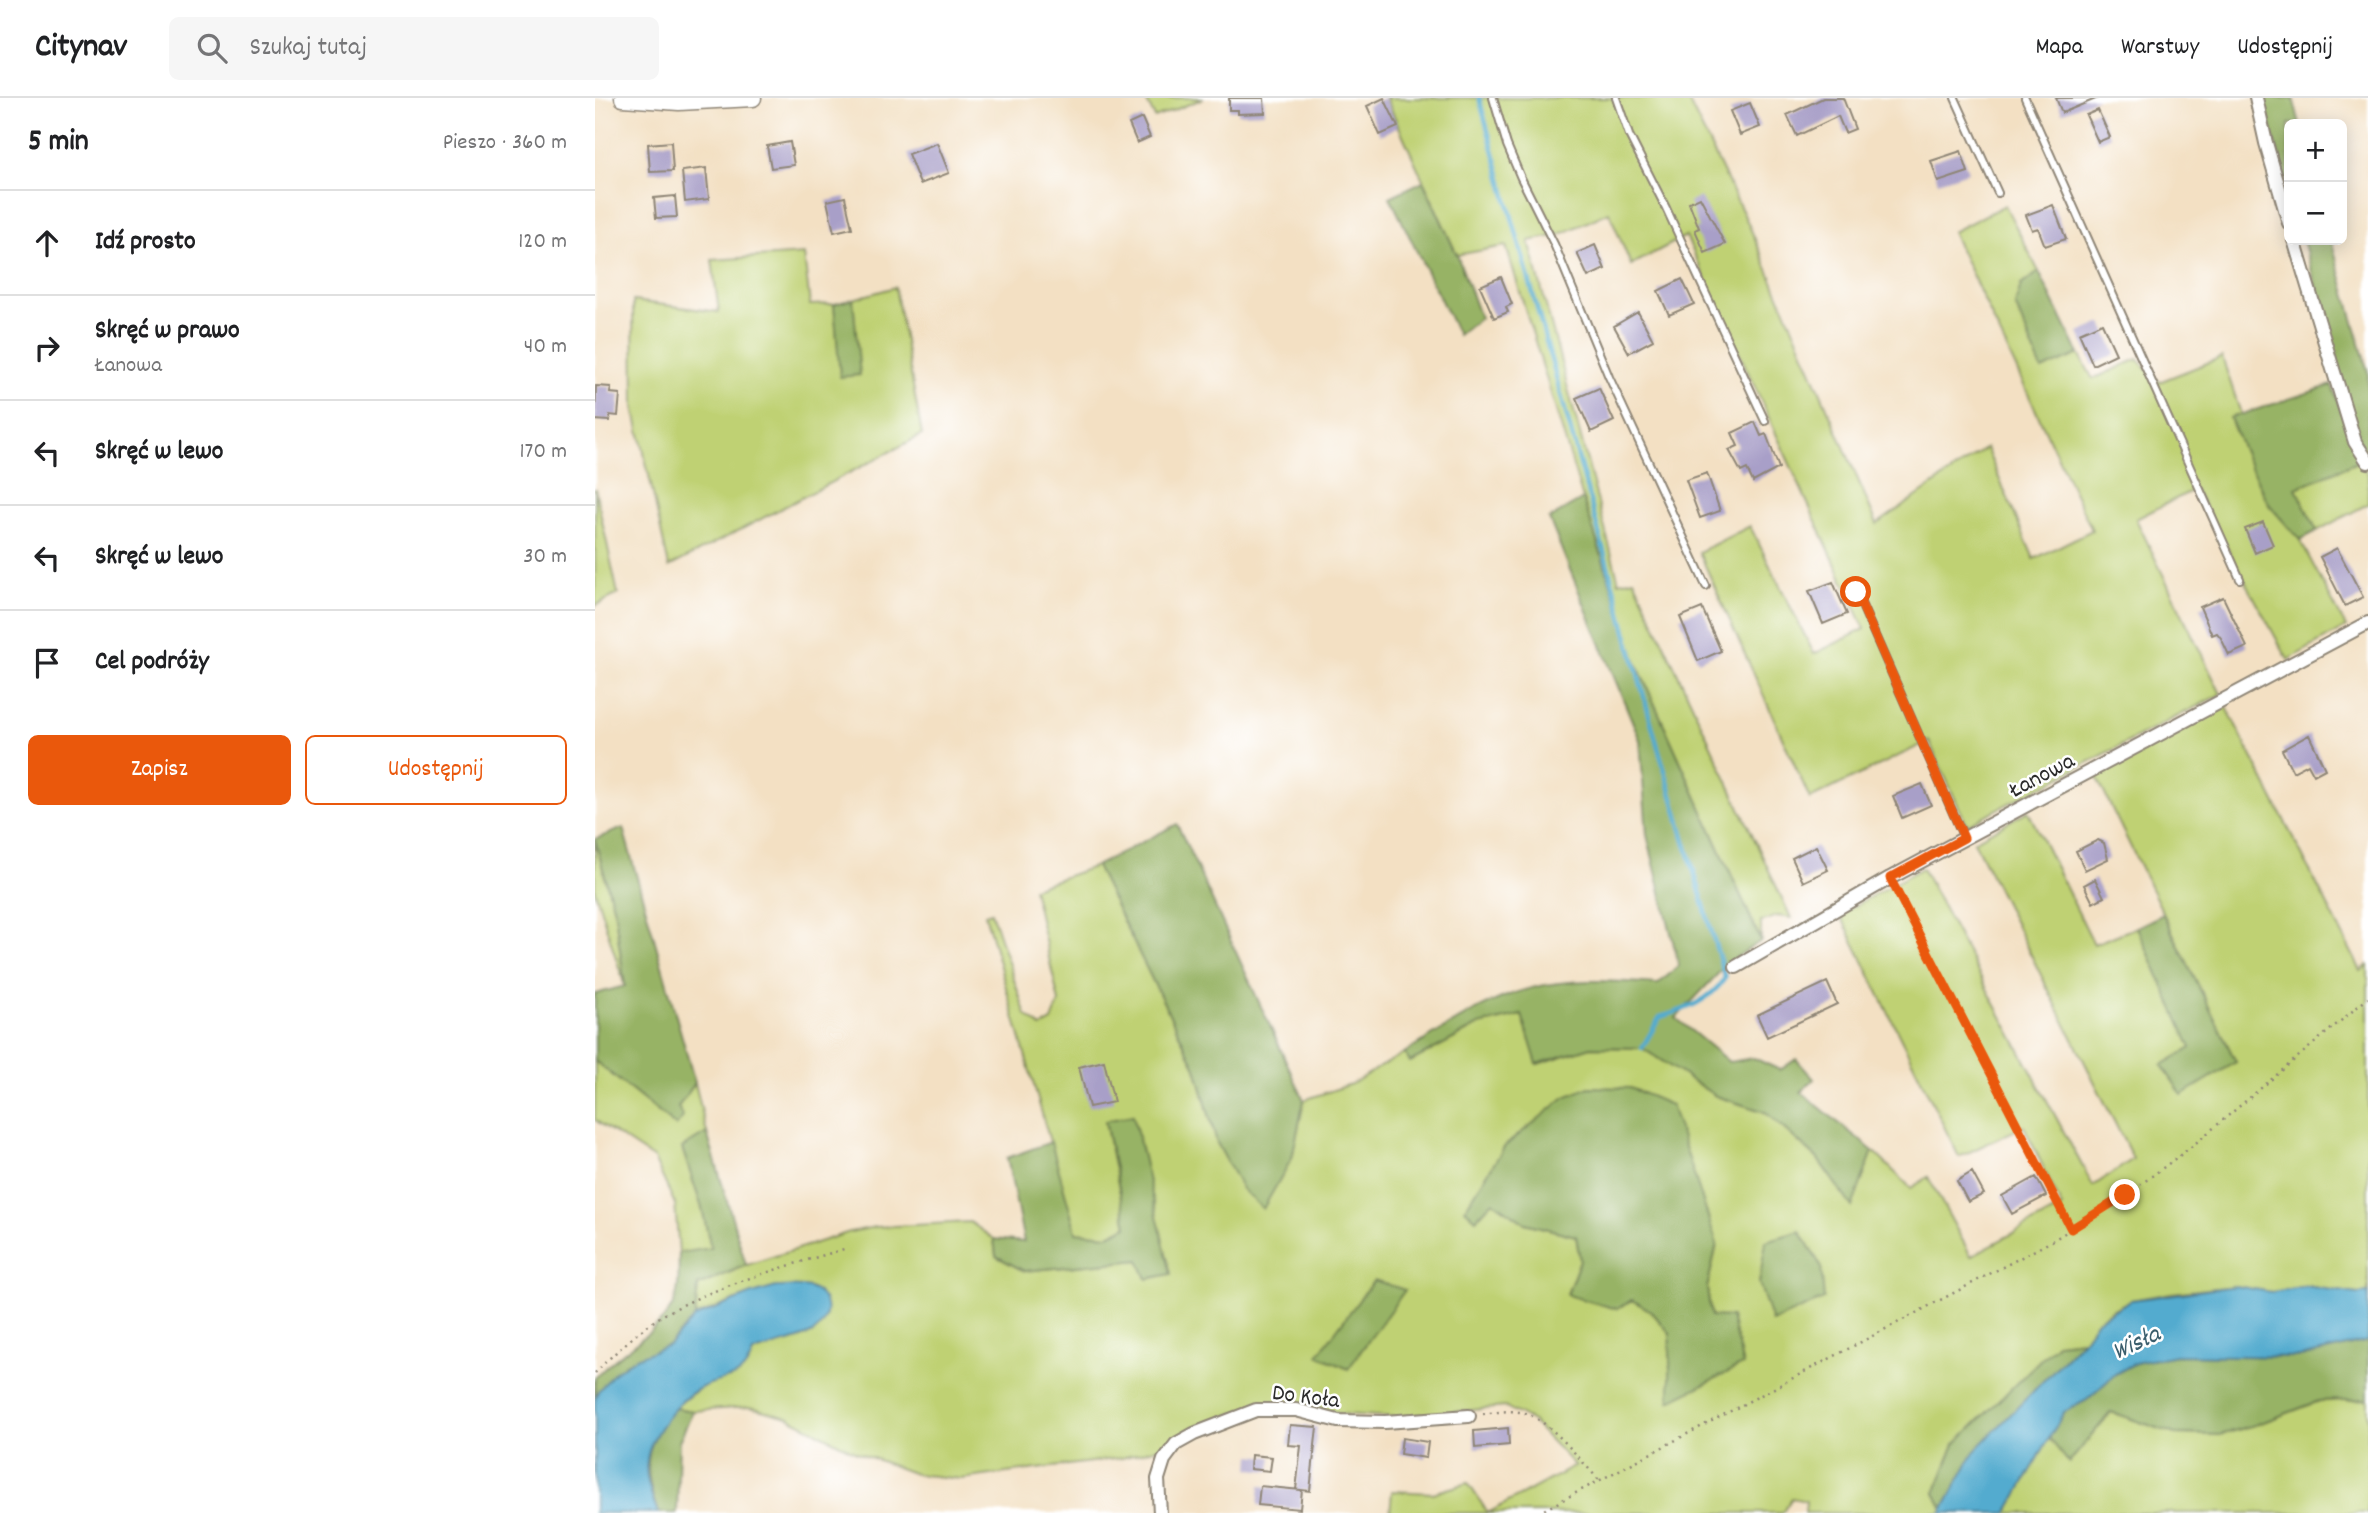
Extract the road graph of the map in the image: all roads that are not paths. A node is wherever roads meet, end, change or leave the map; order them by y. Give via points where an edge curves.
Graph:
1 (624, 98) edge
2 (753, 98) edge
3 (1493, 98) edge
4 (1616, 98) edge
5 (1955, 98) edge
6 (2025, 98) edge
7 (2256, 98) edge
8 (1998, 193) dead end
9 (2284, 206) edge
10 (2296, 245) edge
11 (1765, 421) dead end
12 (2368, 462) edge
13 (2240, 579) dead end
14 (1706, 586) dead end
15 (1856, 592) dead end
16 (2368, 623) edge
17 (1964, 838) junction
18 (1736, 967) dead end
19 (1469, 1416) road end
20 (1160, 1513) edge

1 - 2 street via 678,102
3 - 14 lane via 1521,178
4 - 11 lane via 1629,135
5 - 8 lane
6 - 13 lane
7 - 9 street
10 - 12 street via 2355,442
15 - 17 lane
16 - 17 street, Łanowa
17 - 18 street, Łanowa
19 - 20 street, Do Koła via 1338,1421 1296,1410 1256,1410 1176,1444 1158,1479

